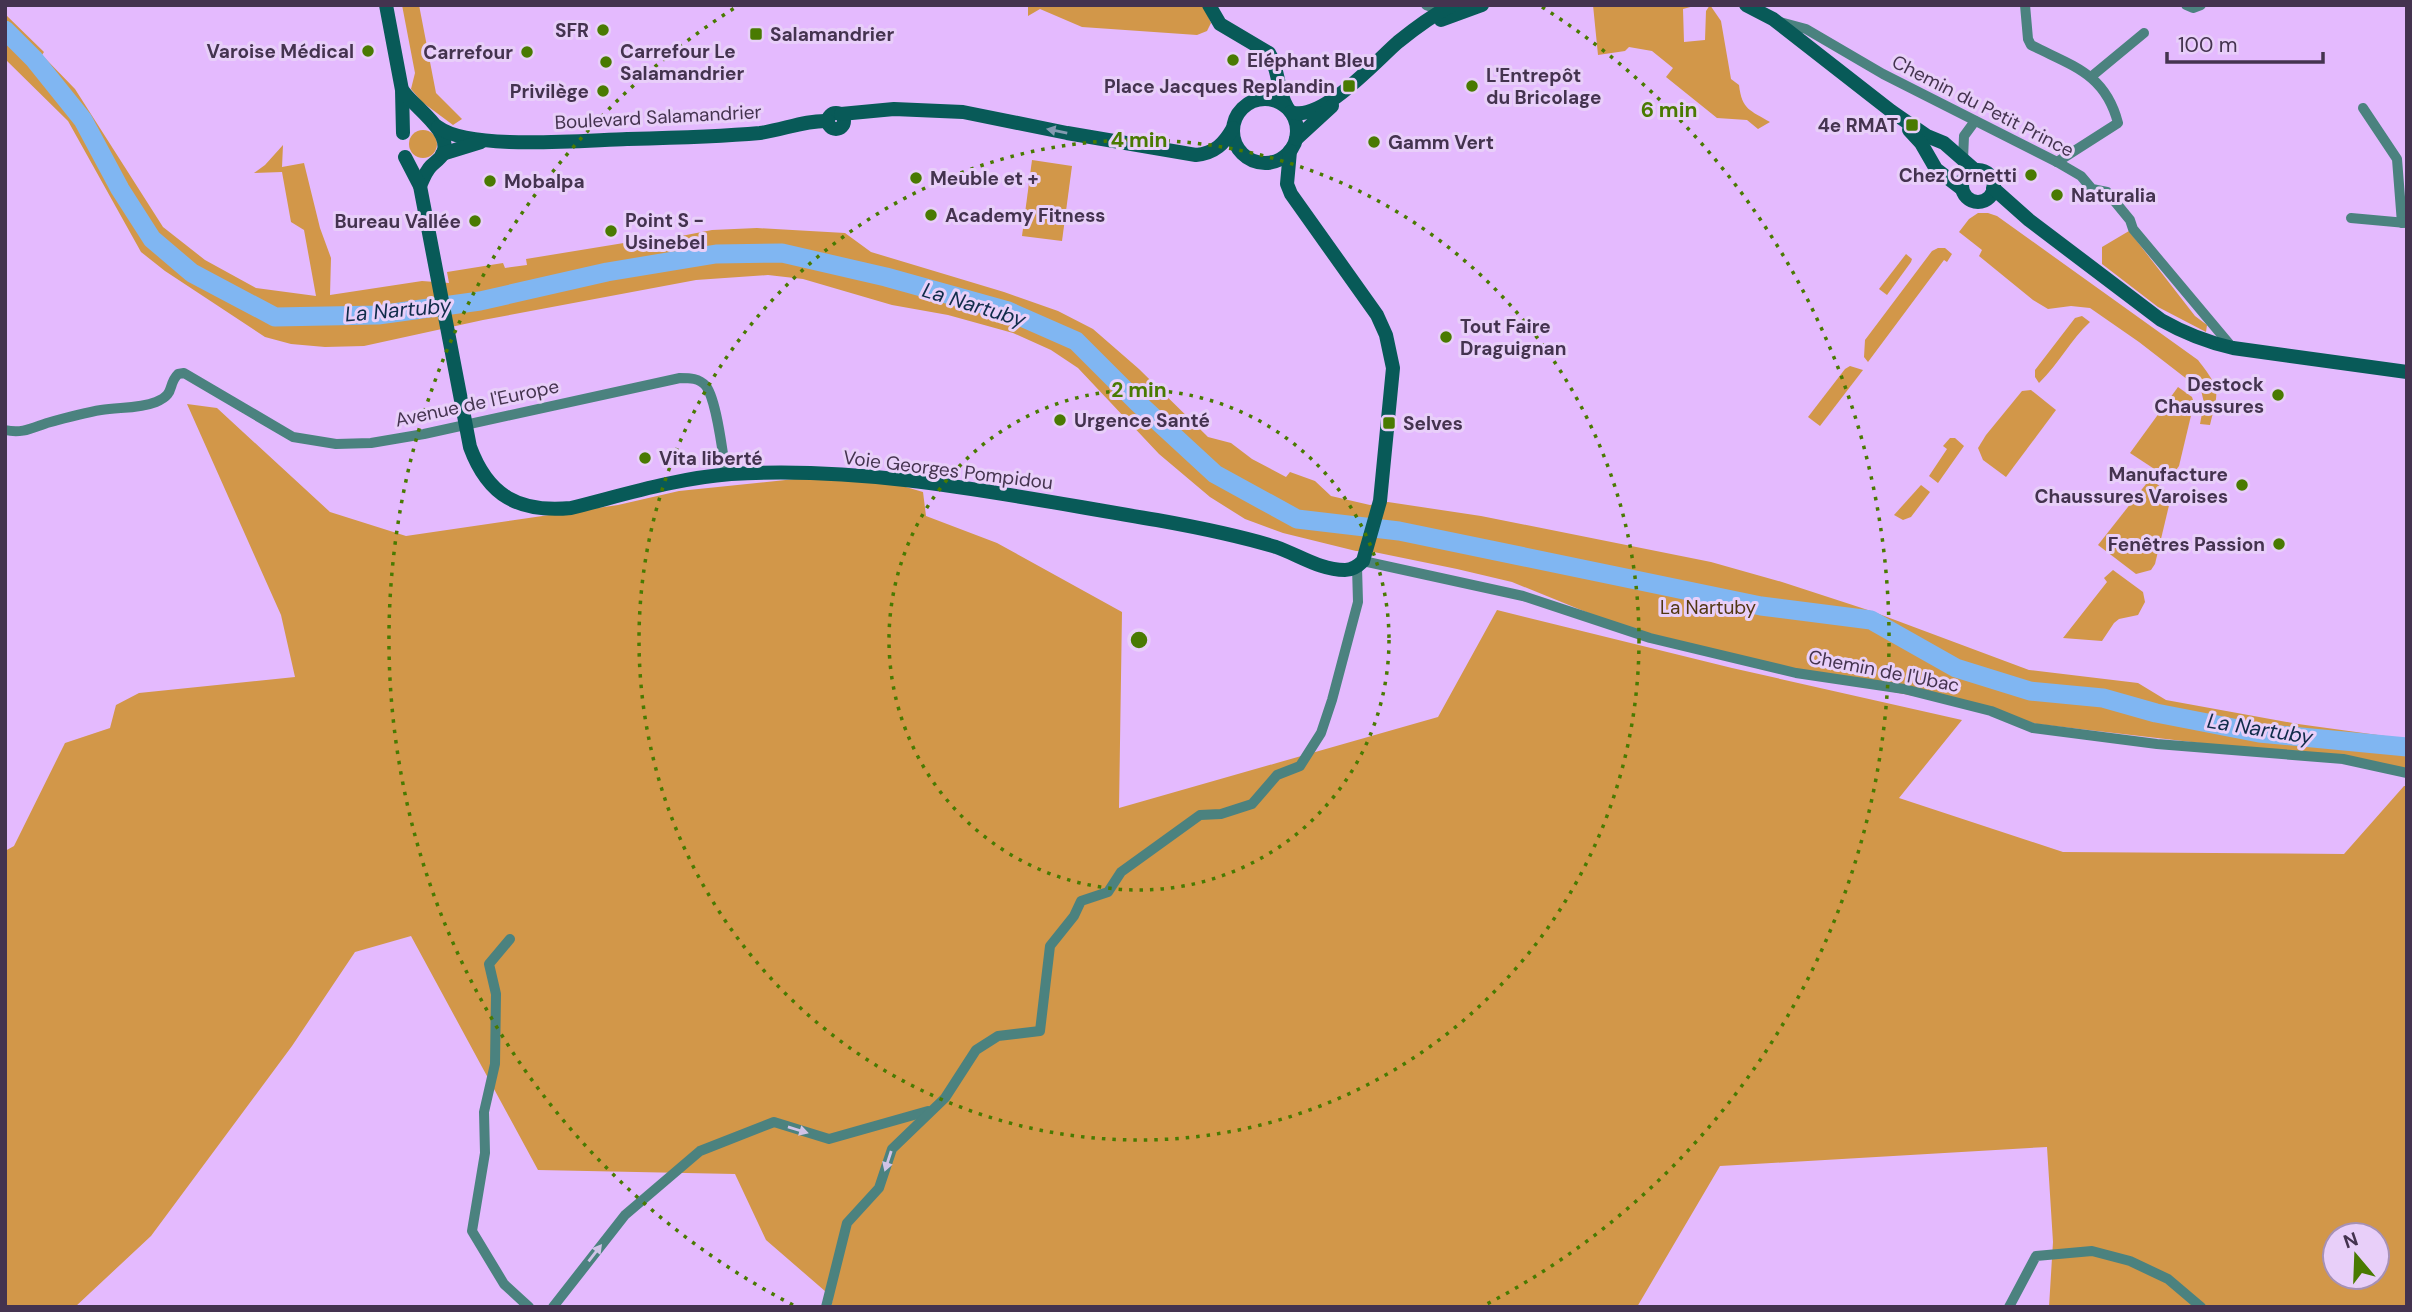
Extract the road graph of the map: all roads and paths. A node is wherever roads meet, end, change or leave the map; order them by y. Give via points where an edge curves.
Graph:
1 (386, 5) edge
2 (1209, 5) edge
3 (1426, 5) edge
4 (1482, 5) edge
5 (1746, 5) edge
6 (2025, 5) edge
7 (2186, 5) edge
8 (2201, 5) edge
9 (1447, 8) edge
10 (1773, 19) junction
11 (2144, 33) dead end
12 (1402, 39) junction
13 (1275, 68) junction
14 (2092, 76) junction
15 (402, 90) junction
16 (1344, 91) junction
17 (1258, 100) junction
18 (2363, 108) dead end
19 (1289, 110) junction
20 (1891, 111) junction
21 (1975, 121) junction
22 (435, 126) junction
23 (1233, 128) junction
24 (403, 133) junction
25 (1964, 136) junction
26 (489, 141) junction
27 (1944, 143) junction
28 (1293, 145) junction
29 (1929, 156) junction
30 (405, 157) junction
31 (439, 158) junction
32 (1963, 159) junction
33 (2057, 162) junction
34 (1261, 163) junction
35 (1976, 171) junction
36 (1287, 184) junction
37 (420, 186) junction
38 (1993, 188) junction
39 (1962, 189) junction
40 (1984, 200) junction
41 (2351, 218) dead end
42 (2029, 220) junction
43 (2404, 223) edge
44 (2233, 348) junction
45 (2407, 372) edge
46 (466, 425) junction
47 (5, 430) edge
48 (726, 475) junction
49 (1362, 560) junction
50 (2407, 773) edge
51 (510, 939) dead end
52 (932, 1110) junction
53 (528, 1307) edge
54 (553, 1307) edge
55 (826, 1307) edge
56 (2009, 1307) edge
57 (2201, 1307) edge

1 - 15 main road
2 - 13 main road via 1220,24 1269,53
3 - 9 street
4 - 12 main road
5 - 10 main road
6 - 14 street via 2031,46
7 - 8 street
9 - 12 main road
10 - 20 main road
10 - 21 street, Chemin du Petit Prince via 1806,29
11 - 14 street
12 - 16 main road
13 - 17 main road
13 - 19 main road via 1279,92
14 - 33 street via 2111,100 2118,123
15 - 22 main road
15 - 24 main road
16 - 19 main road via 1314,111 1301,114
16 - 28 main road
17 - 19 main road via 1276,101
17 - 23 main road via 1239,112
18 - 43 street via 2397,159
19 - 28 main road via 1296,121
20 - 27 main road
20 - 29 main road
21 - 25 street
21 - 33 street, Chemin du Petit Prince
22 - 24 main road via 418,122
22 - 26 main road, Boulevard Salamandrier via 447,133
22 - 31 main road via 445,140
23 -> 26 main road, Boulevard Salamandrier via 1223,144 1196,155 963,111 894,109 706,137
23 - 34 main road via 1241,152
24 - 30 main road
25 - 27 street
25 - 32 street
26 - 31 main road, Boulevard Salamandrier
27 - 29 main road via 1935,146
27 - 32 main road
28 - 34 main road via 1274,162
28 - 36 main road
29 - 39 main road via 1936,169
30 - 31 main road via 425,166
30 - 37 main road, Voie Georges Pompidou
31 - 37 main road
32 - 35 main road
33 - 44 street, Chemin du Petit Prince via 2081,176 2092,189 2107,192
34 - 36 main road
35 - 38 main road via 1990,176
35 - 39 main road via 1964,178
36 - 49 main road via 1370,306 1386,335 1393,368 1380,501
37 - 46 main road, Voie Georges Pompidou
38 - 40 main road
38 - 42 main road
39 - 40 main road via 1972,201
40 - 42 main road
41 - 43 street
42 - 44 main road via 2161,320 2205,342
44 - 45 main road
46 - 47 street, Avenue de l'Europe via 371,443 336,444 293,437 184,373 173,379 167,395 156,402 101,410 20,433
46 - 48 main road, Voie Georges Pompidou via 470,447 486,480 524,506 571,508
46 - 48 street, Avenue de l'Europe via 680,377 695,378 706,386 711,398
48 - 49 main road, Voie Georges Pompidou via 844,474 914,481 1163,521 1274,547 1317,566 1347,570
49 - 50 street, Chemin de l'Ubac via 1523,596 1650,638 1796,673 1992,710 2033,728 2343,760
49 - 52 street via 1358,602 1332,700 1321,733 1300,766 1277,775 1252,804 1222,814 1199,815 1121,872 1108,892 1081,901 1050,946 1040,1031 998,1036 976,1050
51 - 53 street via 489,964 496,994 495,1063 484,1112 485,1153 472,1231 504,1284
54 -> 52 street via 625,1215 700,1151 774,1122 829,1139
52 -> 55 street via 892,1149 879,1188 847,1223
56 - 57 street via 2036,1256 2092,1251 2130,1261 2168,1279

